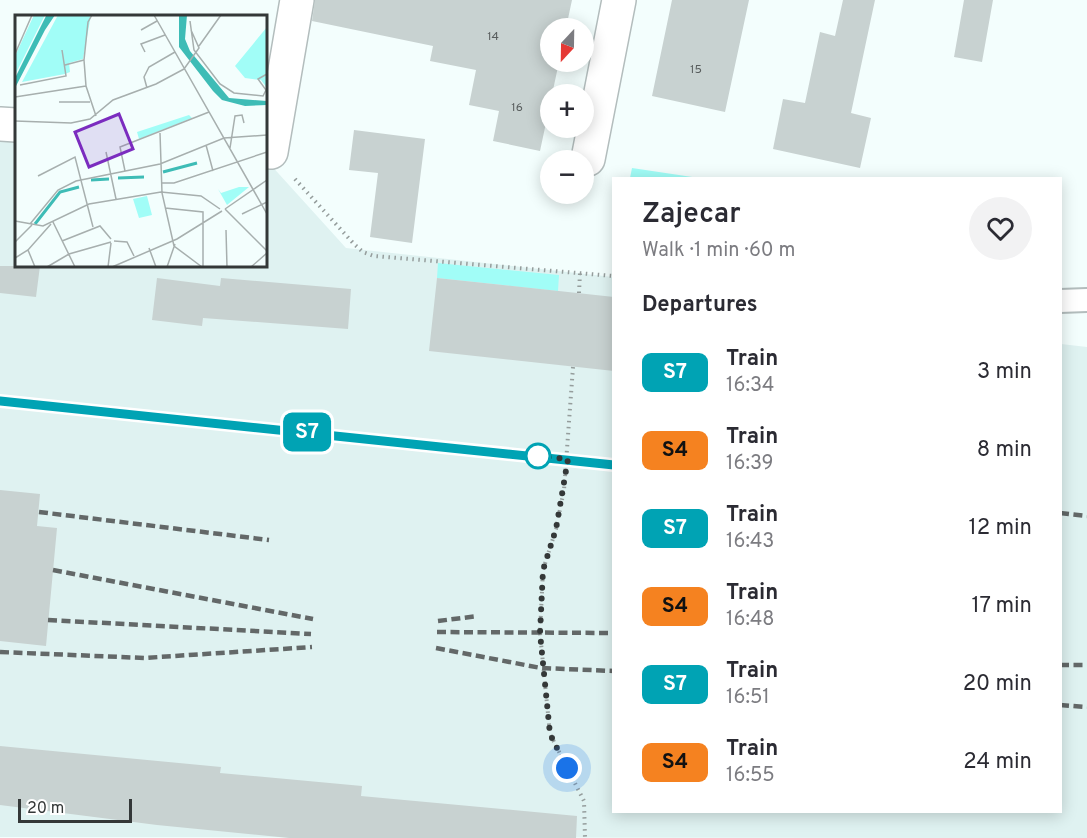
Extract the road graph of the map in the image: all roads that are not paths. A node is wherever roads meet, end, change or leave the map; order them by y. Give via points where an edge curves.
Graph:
1 (297, 0) edge
2 (619, 0) edge
3 (0, 124) edge
4 (15, 125) edge
5 (590, 150) edge
6 (268, 152) edge
7 (1087, 300) edge
8 (1062, 301) edge

1 - 6 street
2 - 5 street
3 - 4 street
7 - 8 lane

